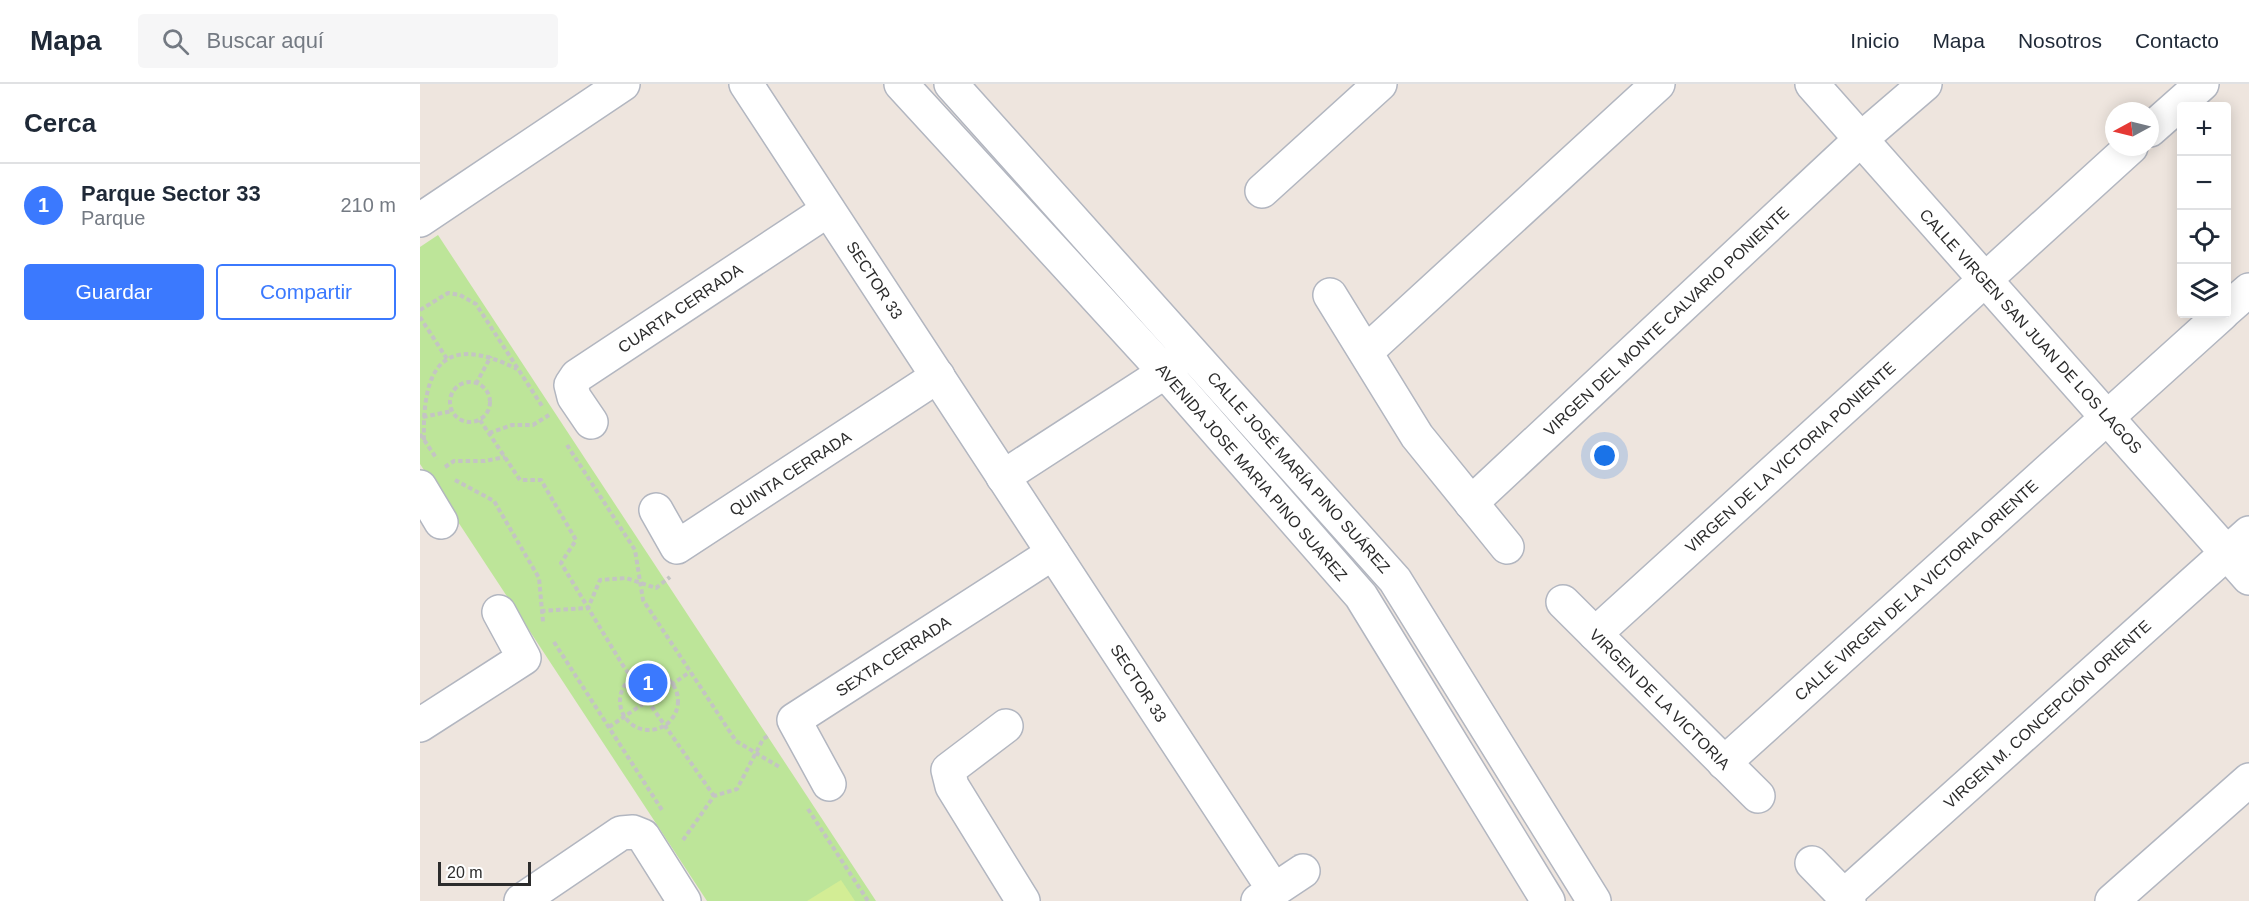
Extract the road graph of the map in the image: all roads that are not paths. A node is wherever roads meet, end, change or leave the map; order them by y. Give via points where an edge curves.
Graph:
1 (623, 84) edge
2 (746, 84) edge
3 (901, 84) edge
4 (951, 84) edge
5 (1380, 84) edge
6 (1658, 84) edge
7 (1812, 84) edge
8 (1925, 84) edge
9 (2202, 84) edge
10 (2159, 122) edge
11 (1861, 139) junction
12 (2121, 156) edge
13 (1262, 191) dead end
14 (828, 210) junction
15 (420, 220) edge
16 (1984, 279) junction
17 (2249, 290) edge
18 (1330, 295) dead end
19 (2231, 306) edge
20 (2219, 318) edge
21 (1188, 349) junction
22 (1367, 351) junction
23 (1165, 372) junction
24 (938, 376) junction
25 (583, 410) road end
26 (2108, 417) junction
27 (433, 476) edge
28 (1003, 477) junction
29 (1471, 503) junction
30 (656, 510) dead end
31 (441, 522) dead end
32 (2238, 543) edge
33 (1507, 547) dead end
34 (1053, 553) junction
35 (2249, 578) edge
36 (1563, 602) dead end
37 (505, 621) road end
38 (1595, 634) junction
39 (420, 725) edge
40 (1006, 726) dead end
41 (1724, 763) junction
42 (2249, 780) edge
43 (817, 794) road end
44 (1758, 796) dead end
45 (1812, 863) dead end
46 (1303, 872) dead end
47 (1266, 896) edge
48 (1847, 898) edge
49 (521, 901) edge
50 (684, 901) edge
51 (1023, 901) edge
52 (1548, 901) edge
53 (1594, 901) edge
54 (2112, 901) edge

1 - 15 street
2 - 14 street, SECTOR 33
3 - 23 street, AVENIDA JOSE MARIA PINO SUAREZ
4 - 21 street, CALLE JOSÉ MARÍA PINO SUÁREZ
5 - 13 street
6 - 22 street
7 - 11 street, CALLE VIRGEN SAN JUAN DE LOS LAGOS
8 - 11 street, VIRGEN DEL MONTE CALVARIO PONIENTE
9 - 10 street
11 - 16 street, CALLE VIRGEN SAN JUAN DE LOS LAGOS
11 - 29 street, VIRGEN DEL MONTE CALVARIO PONIENTE
12 - 16 street, VIRGEN DE LA VICTORIA PONIENTE
14 - 24 street, SECTOR 33
14 - 25 street, CUARTA CERRADA via 577,376 571,385
16 - 26 street, CALLE VIRGEN SAN JUAN DE LOS LAGOS
16 - 38 street, VIRGEN DE LA VICTORIA PONIENTE
17 - 19 street
18 - 22 street
20 - 26 street, CALLE VIRGEN DE LA VICTORIA ORIENTE
21 - 23 street
21 - 53 street, CALLE JOSÉ MARÍA PINO SUÁREZ via 1395,580
22 - 29 street via 1417,436
23 - 28 street
23 - 52 street, AVENIDA JOSE MARIA PINO SUAREZ via 1361,596
24 - 28 street, SECTOR 33
24 - 30 street, QUINTA CERRADA via 677,547
26 - 32 street, CALLE VIRGEN SAN JUAN DE LOS LAGOS
26 - 41 street, CALLE VIRGEN DE LA VICTORIA ORIENTE
27 - 31 street
28 - 34 street, SECTOR 33
29 - 33 street
32 - 35 street, CALLE VIRGEN SAN JUAN DE LOS LAGOS
32 - 48 street, VIRGEN M. CONCEPCIÓN ORIENTE
34 - 43 street, SEXTA CERRADA via 794,720
34 - 47 street, SECTOR 33
36 - 38 street, VIRGEN DE LA VICTORIA
37 - 39 street via 524,658
38 - 41 street, VIRGEN DE LA VICTORIA
40 - 51 street via 948,770 952,786
41 - 44 street, VIRGEN DE LA VICTORIA
42 - 54 street
45 - 48 street
46 - 47 street, SECTOR 33
49 - 50 street via 621,833 633,832 643,836

